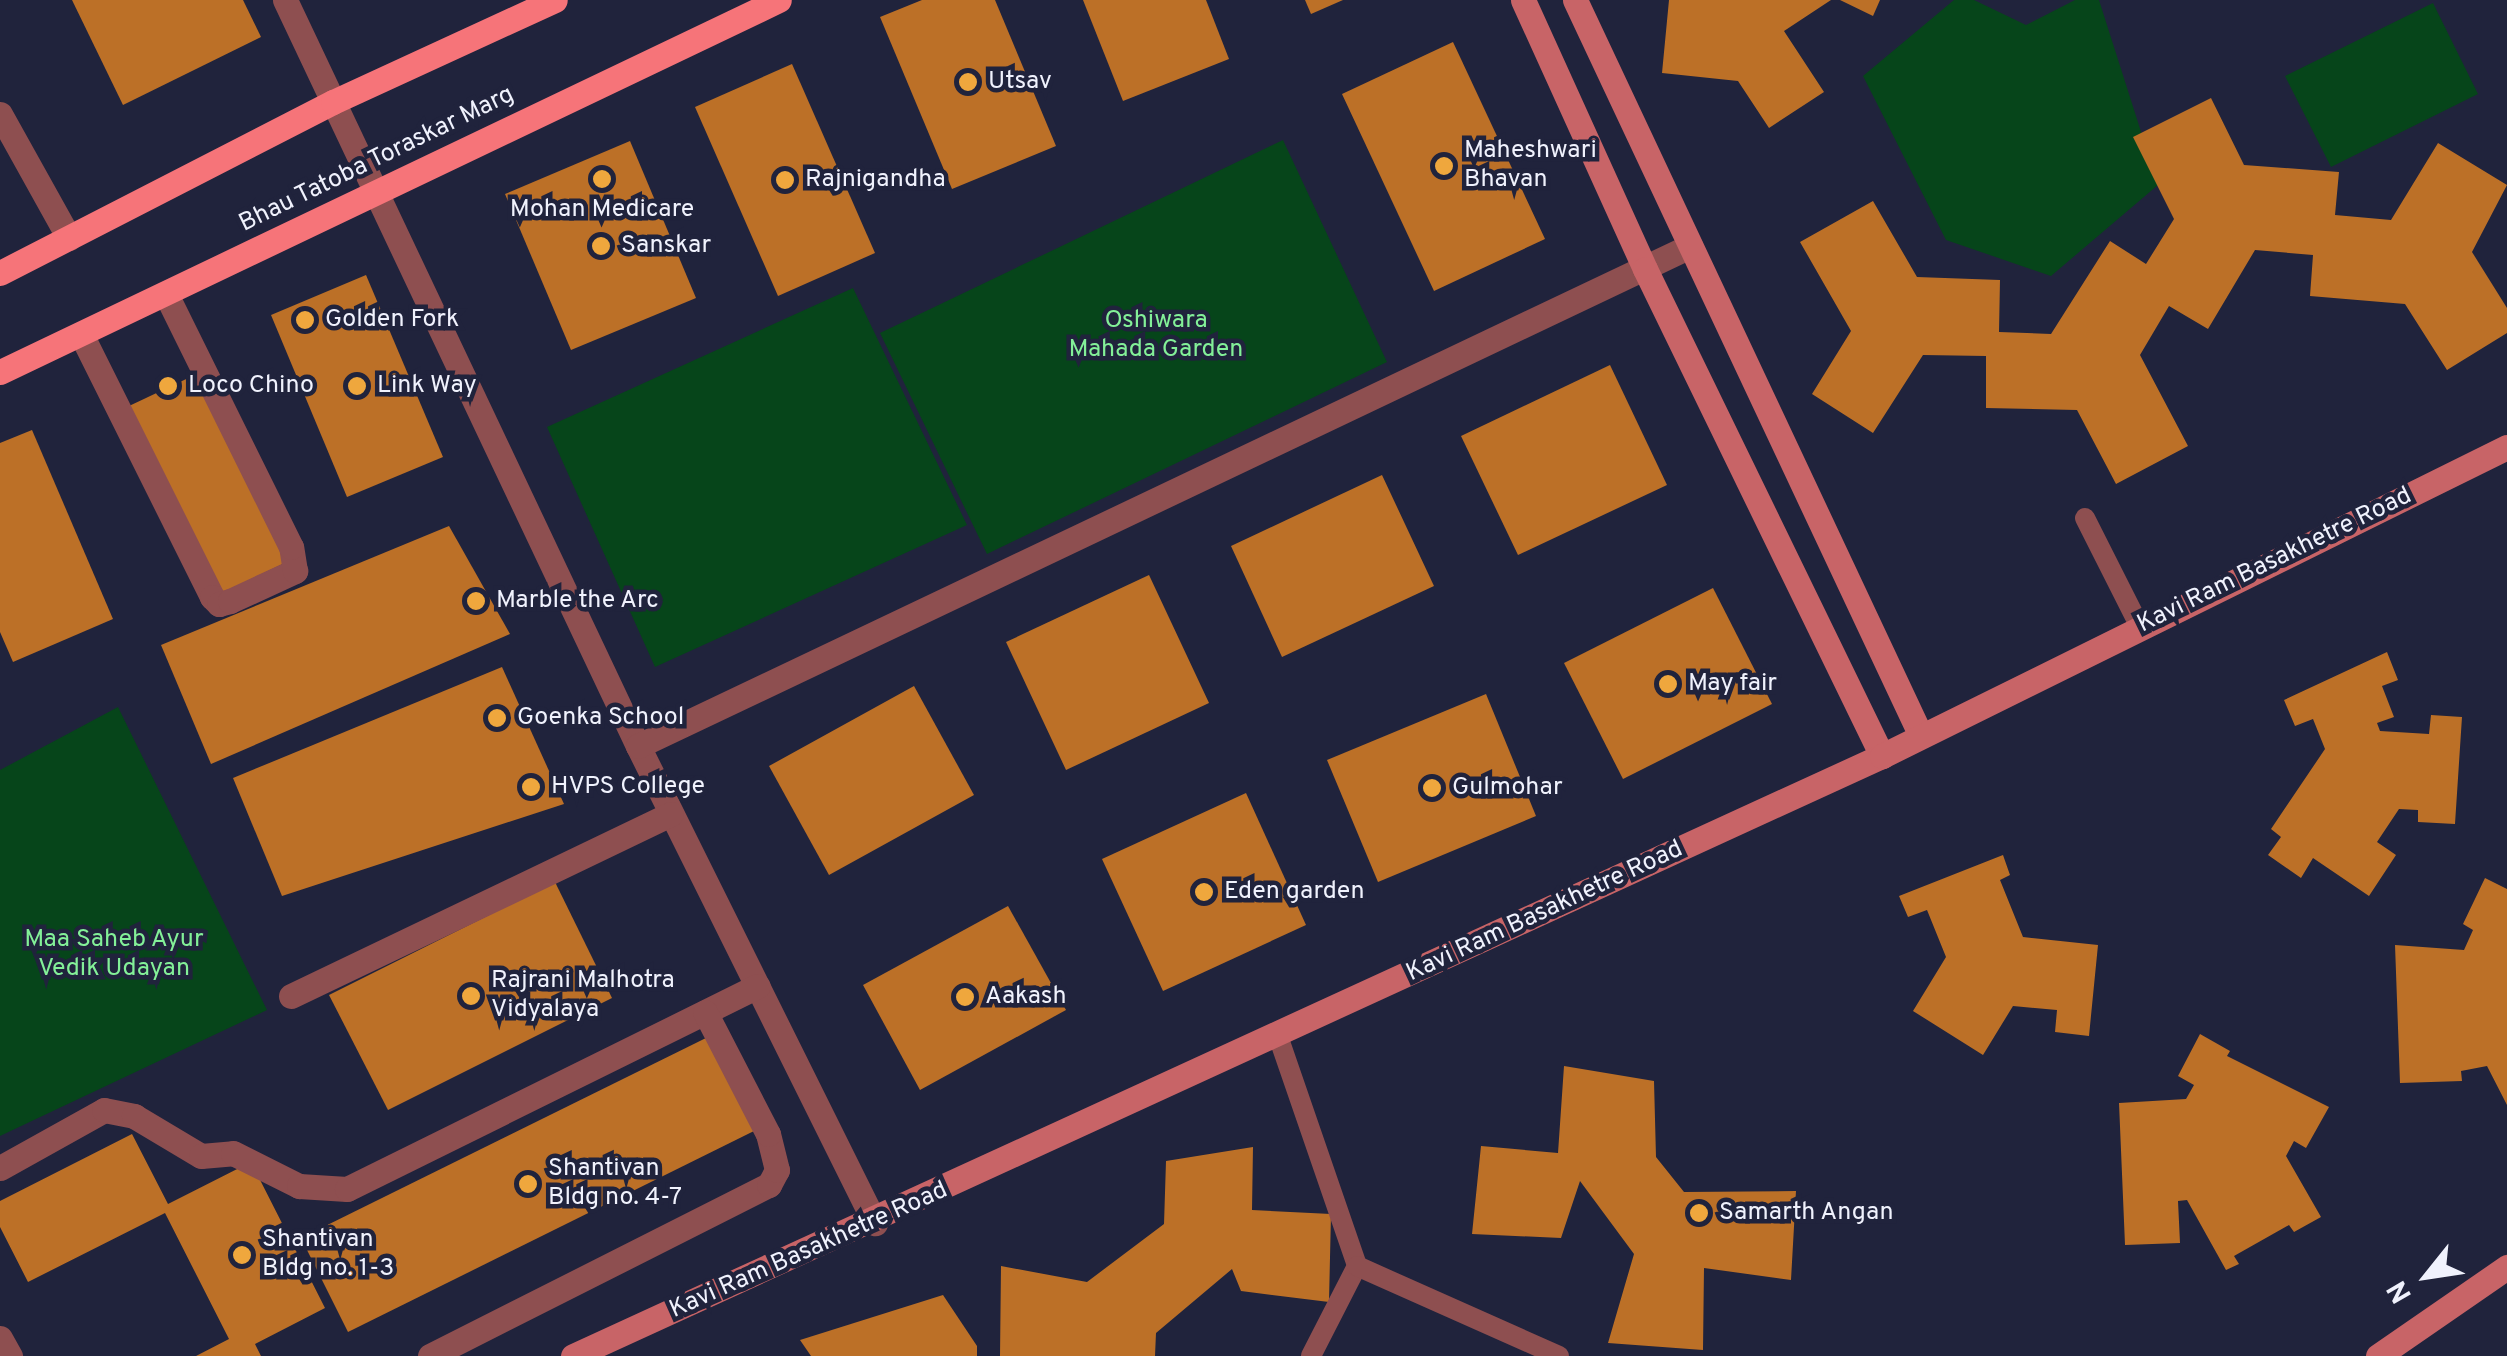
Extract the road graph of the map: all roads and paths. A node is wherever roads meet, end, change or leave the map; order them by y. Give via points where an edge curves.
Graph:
1 (285, 0) edge
2 (554, 0) edge
3 (779, 0) edge
4 (1523, 0) edge
5 (1575, 0) edge
6 (333, 102) junction
7 (0, 114) edge
8 (376, 195) junction
9 (69, 238) junction
10 (1690, 246) junction
11 (1645, 269) junction
12 (0, 273) edge
13 (166, 294) junction
14 (81, 334) junction
15 (0, 372) edge
16 (2507, 447) edge
17 (2085, 518) dead end
18 (2140, 627) junction
19 (1921, 736) junction
20 (638, 746) junction
21 (1882, 756) junction
22 (671, 814) junction
23 (757, 986) junction
24 (291, 996) dead end
25 (705, 1012) junction
26 (1278, 1036) junction
27 (0, 1168) edge
28 (875, 1223) junction
29 (1357, 1266) junction
30 (2507, 1267) edge
31 (0, 1338) edge
32 (10, 1356) edge
33 (430, 1356) edge
34 (572, 1356) edge
35 (1311, 1356) edge
36 (1560, 1356) edge
37 (2378, 1356) edge

1 - 6 street
2 - 6 main road
3 - 8 main road, Bhau Tatoba Toraskar Marg
4 - 11 street
5 - 10 street
6 - 8 street
6 - 9 main road
7 - 9 street
8 - 13 main road, Bhau Tatoba Toraskar Marg
8 - 20 street
9 - 12 main road
10 - 11 street
10 - 19 street
11 - 20 street
11 - 21 street
13 - 14 main road, Bhau Tatoba Toraskar Marg
13 - 14 street via 292,547 295,571 230,601 212,597
14 - 15 main road, Bhau Tatoba Toraskar Marg
16 - 18 street, Kavi Ram Basakhetre Road
17 - 18 lane
18 - 19 street, Kavi Ram Basakhetre Road
19 - 21 street, Kavi Ram Basakhetre Road
20 - 22 street
21 - 26 street, Kavi Ram Basakhetre Road
22 - 23 street
22 - 24 street
23 - 25 street
23 - 28 street
25 - 27 street via 347,1189 299,1186 270,1166 232,1153 200,1156 134,1116 104,1110
25 - 33 street via 763,1121 777,1170 769,1185
26 - 28 street, Kavi Ram Basakhetre Road
26 - 29 lane
28 - 34 street, Kavi Ram Basakhetre Road
29 - 35 lane
29 - 36 lane
30 - 37 street
31 - 32 street

